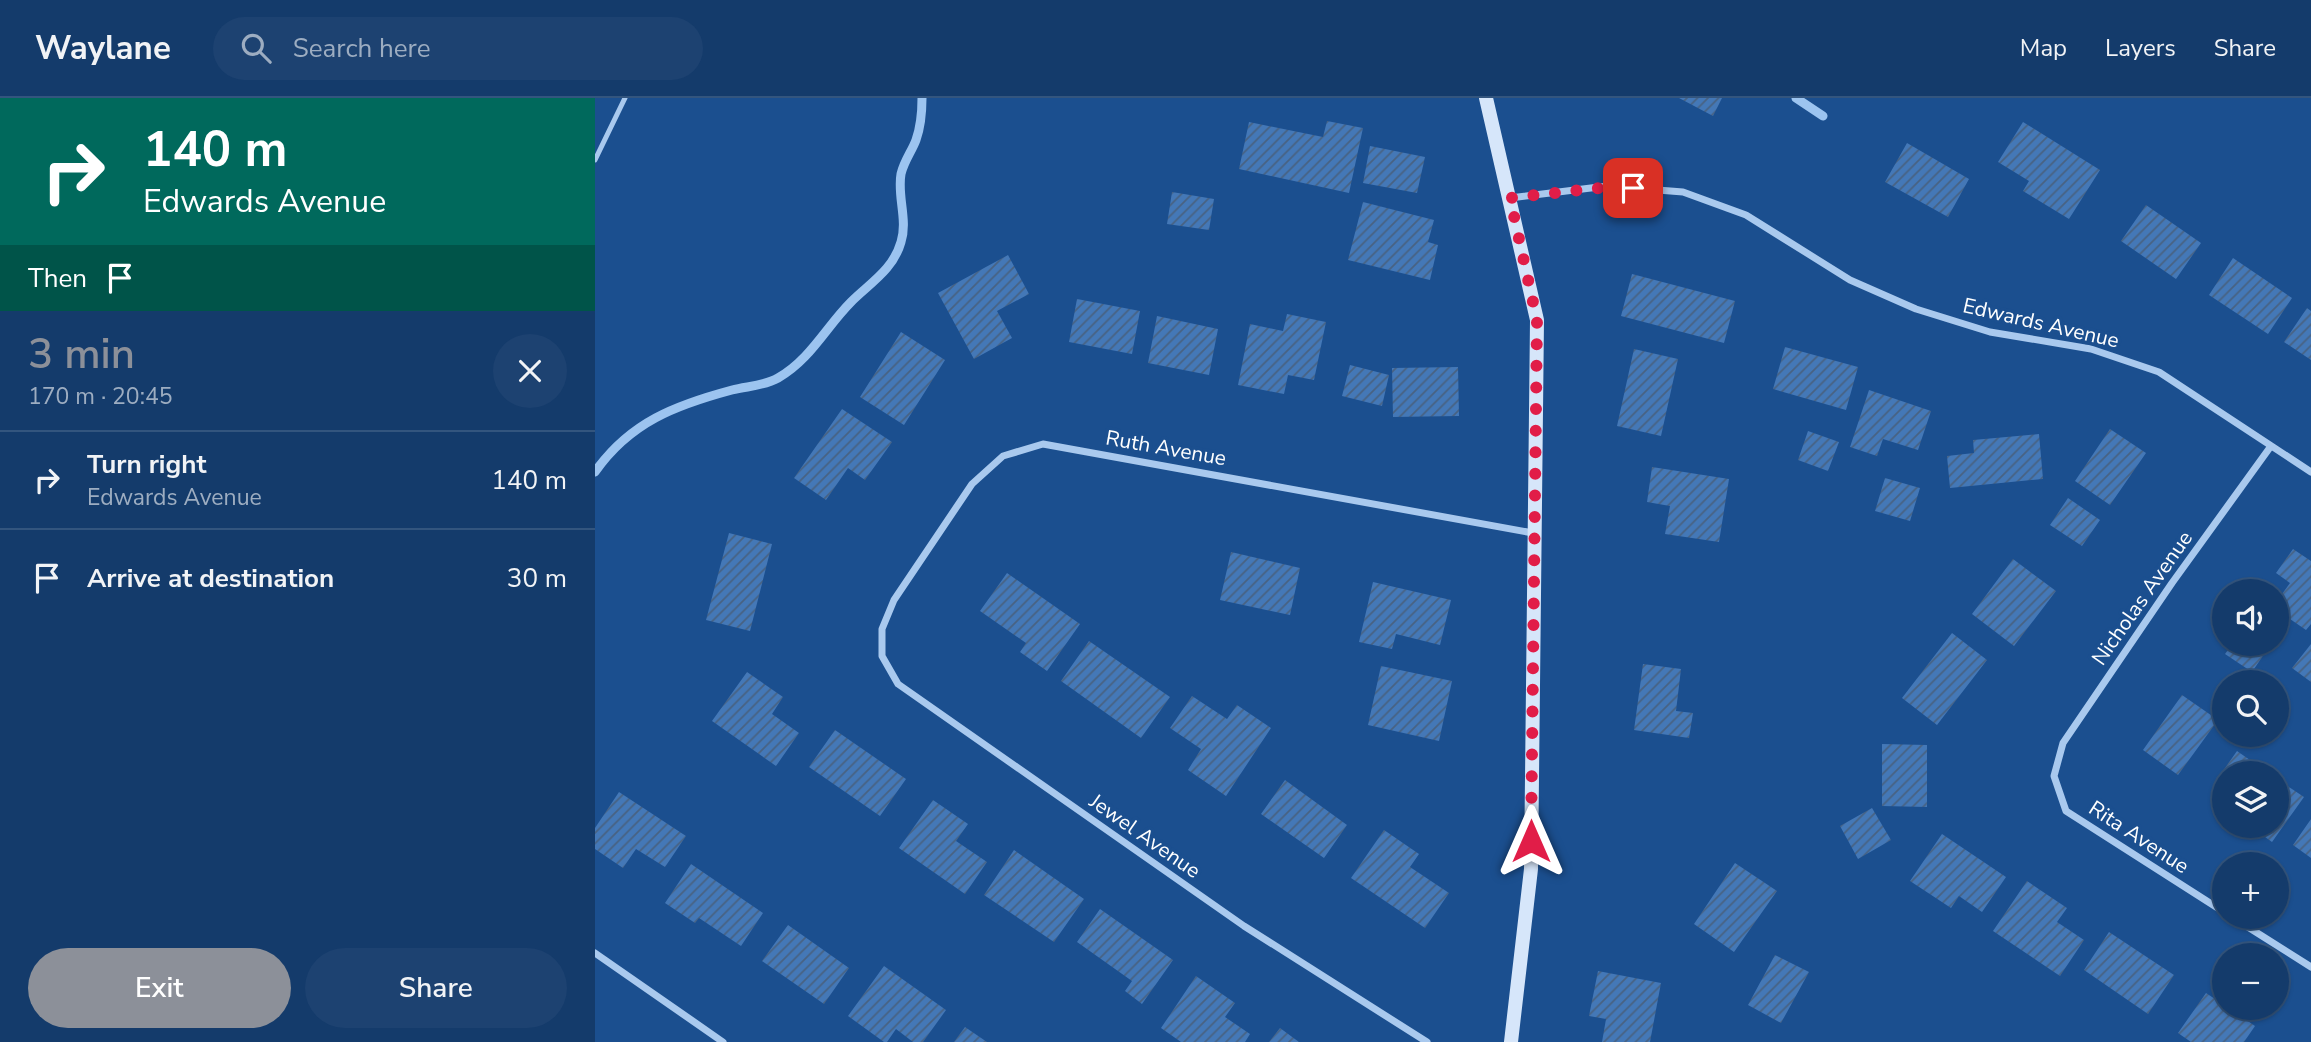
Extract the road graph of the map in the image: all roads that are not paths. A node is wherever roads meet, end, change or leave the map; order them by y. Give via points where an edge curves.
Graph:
1 (625, 98) edge
2 (1486, 98) edge
3 (595, 160) edge
4 (1510, 198) junction
5 (2271, 446) junction
6 (2311, 472) edge
7 (1533, 533) junction
8 (882, 629) joint
9 (2054, 776) joint
10 (2212, 904) edge
11 (2251, 929) edge
12 (595, 953) edge
13 (2311, 967) edge
14 (723, 1042) edge
15 (1427, 1042) edge
16 (1511, 1042) edge

1 - 3 lane
2 - 4 street
4 - 5 street, Edwards Avenue via 1608,187 1683,192 1746,215 1850,279 1916,309 1990,332 2091,349 2159,372
4 - 7 street via 1537,320
5 - 6 street, Edwards Avenue
5 - 9 street, Nicholas Avenue via 2063,743
7 - 8 street, Ruth Avenue via 1043,444 1003,456 972,484 894,600
7 - 16 street via 1531,869
8 - 15 street, Jewel Avenue via 882,656 898,684 1244,926
9 - 10 street, Rita Avenue via 2066,811
11 - 13 street
12 - 14 street

